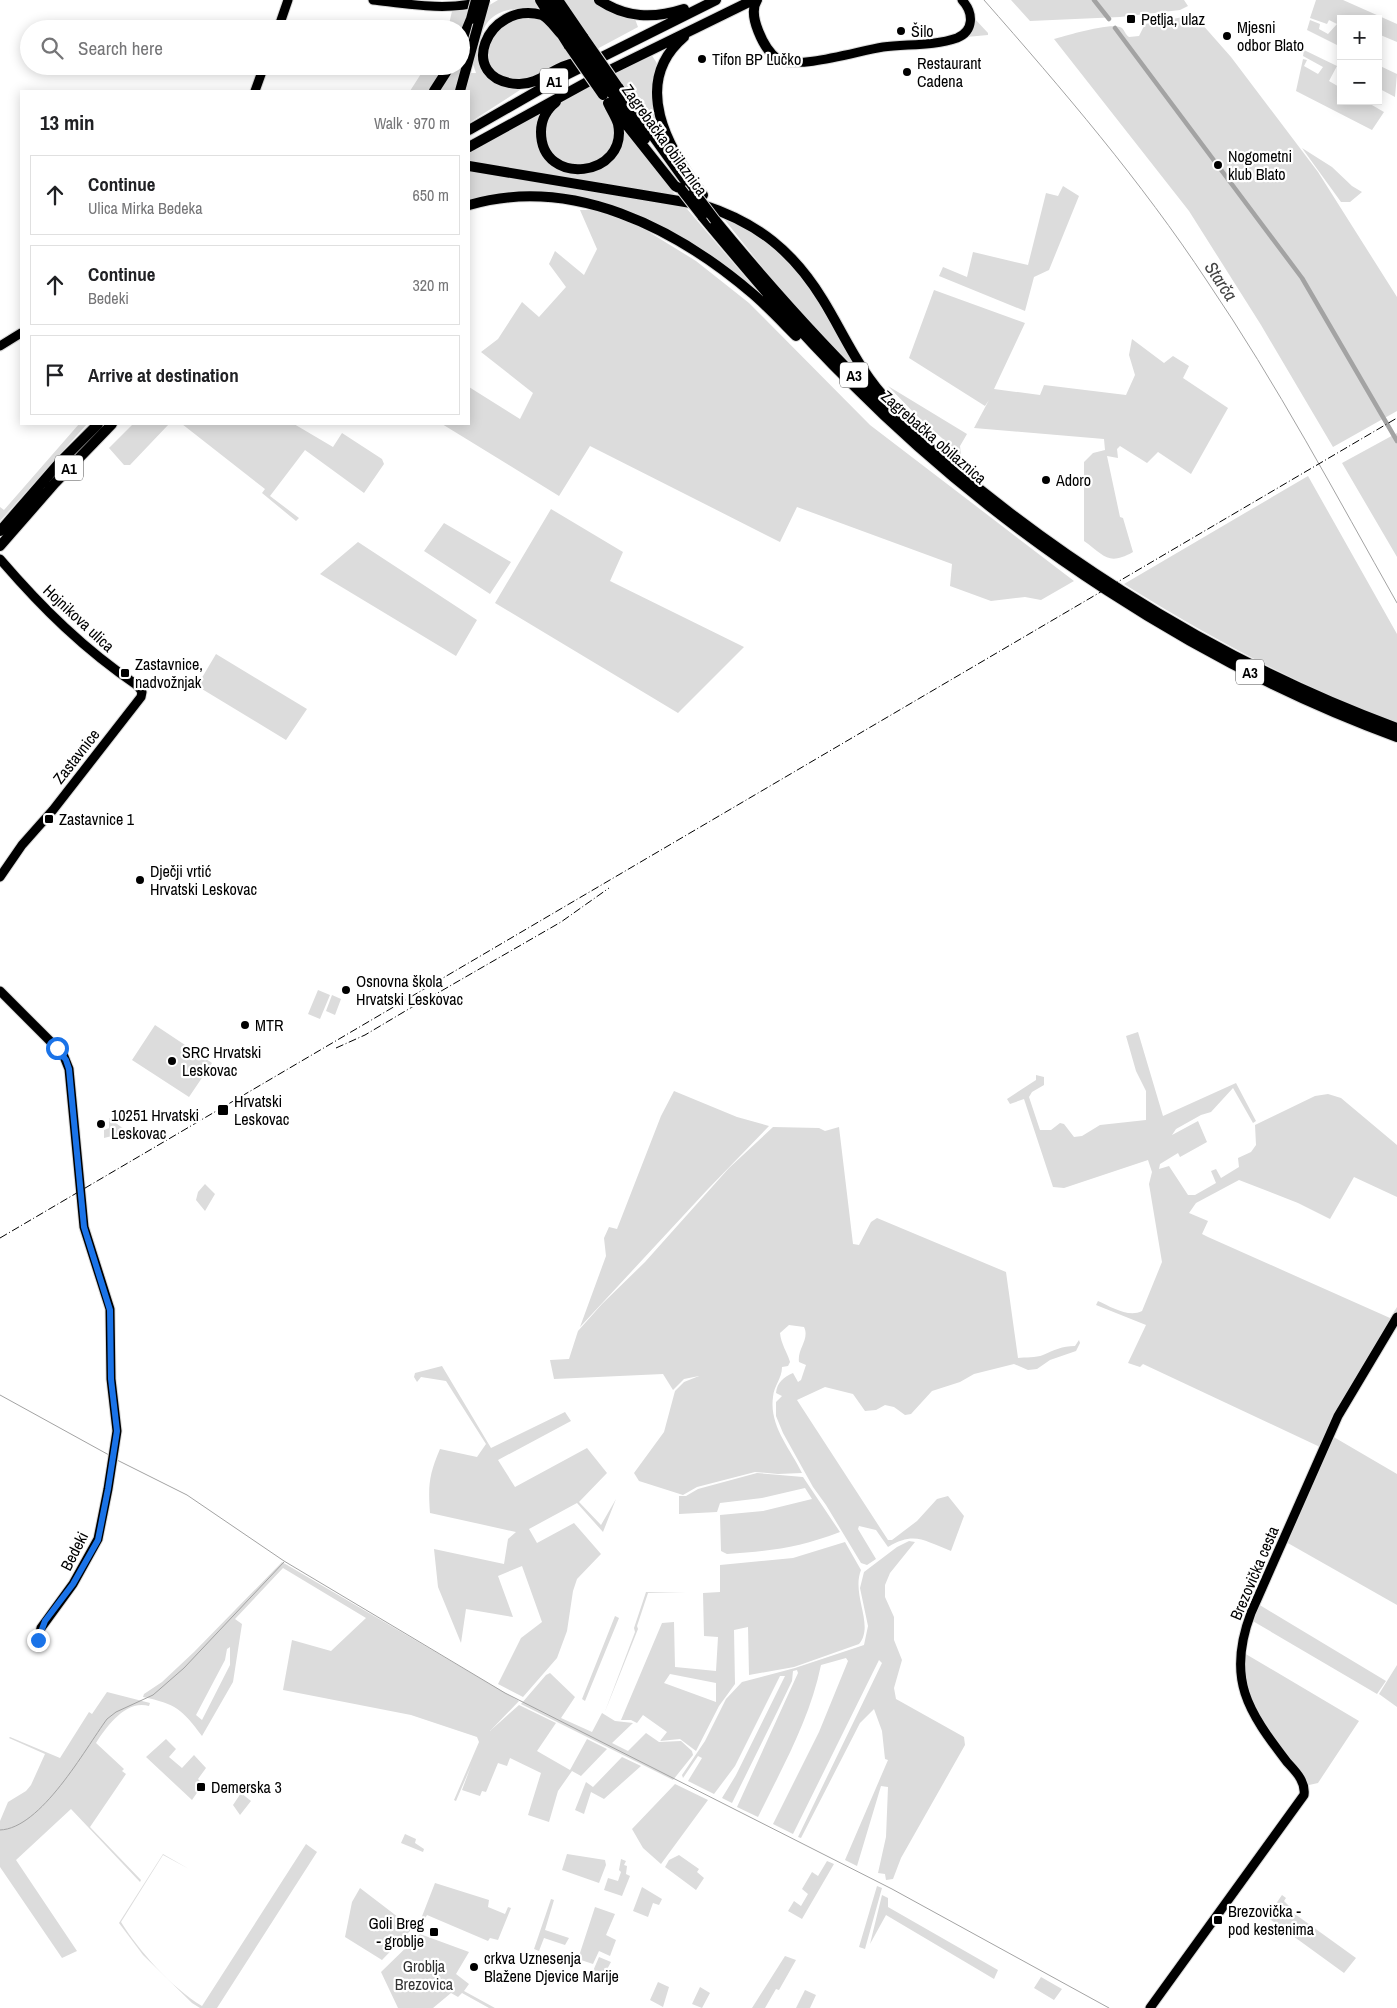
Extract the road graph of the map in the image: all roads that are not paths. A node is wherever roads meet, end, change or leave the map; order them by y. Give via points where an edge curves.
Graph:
1 (288, 0) edge
2 (373, 0) edge
3 (476, 0) edge
4 (485, 0) edge
5 (540, 0) edge
6 (549, 0) edge
7 (558, 0) edge
8 (598, 0) edge
9 (702, 0) edge
10 (716, 0) edge
11 (738, 0) edge
12 (753, 0) edge
13 (758, 0) edge
14 (962, 0) edge
15 (684, 9) junction
16 (724, 14) junction
17 (281, 20) edge
18 (470, 21) edge
19 (754, 22) junction
20 (696, 28) junction
21 (561, 34) junction
22 (645, 40) junction
23 (577, 42) junction
24 (470, 55) edge
25 (777, 59) joint
26 (575, 63) junction
27 (602, 74) junction
28 (260, 75) edge
29 (444, 75) edge
30 (464, 75) edge
31 (254, 90) edge
32 (435, 90) edge
33 (460, 90) edge
34 (610, 94) junction
35 (470, 124) edge
36 (470, 129) edge
37 (470, 139) edge
38 (470, 147) edge
39 (472, 167) edge
40 (699, 194) junction
41 (470, 205) edge
42 (20, 334) edge
43 (0, 346) edge
44 (860, 392) junction
45 (89, 425) edge
46 (101, 428) edge
47 (926, 443) junction
48 (60, 462) junction
49 (0, 531) edge
50 (0, 546) edge
51 (3, 563) edge
52 (142, 692) joint
53 (1397, 728) edge
54 (1397, 737) edge
55 (0, 877) edge
56 (0, 991) edge
57 (1397, 1317) edge
58 (37, 1646) dead end
59 (1150, 2008) edge

1 - 17 main road
2 - 4 main road via 442,6 463,6
3 - 18 highway, bridge
4 - 24 highway, bridge
5 - 21 highway
6 - 23 highway, Zagrebačka obilaznica / A3
7 - 23 highway, Zagrebačka obilaznica / A3
8 - 15 highway via 635,15 666,14
9 - 15 highway
10 - 22 highway, A1
11 - 22 highway, A1
12 - 16 highway
13 - 19 highway via 753,10
14 - 25 main road via 970,12 970,24 957,38 875,48 811,61 788,63
15 - 22 highway
16 - 19 highway via 742,13
16 - 20 highway
19 - 25 highway via 770,54
20 - 22 highway
20 - 40 highway via 670,49 661,66 656,88 666,130
21 - 23 highway
21 - 26 highway via 542,14 529,9 509,9 487,26 483,41 484,58 498,78 516,84 538,80
22 - 26 highway
22 - 27 highway
22 - 36 highway, A1 via 558,79
22 - 37 highway, A1
23 - 34 highway, bridge
23 - 34 highway, Zagrebačka obilaznica / A3, bridge
26 - 35 highway
27 - 34 highway via 549,108 542,122 542,140 552,158 564,167 582,170 596,167 606,160 613,152 618,134
27 - 38 highway
28 - 31 main road
29 - 32 highway
30 - 33 highway, bridge
34 - 40 highway, Zagrebačka obilaznica / A3
34 - 44 highway, Zagrebačka obilaznica / A3, bridge via 702,216 784,313
39 - 47 highway via 703,205 740,219 765,234 804,271 865,372 921,432
40 - 47 highway, Zagrebačka obilaznica / A3, bridge via 727,234 813,334
41 - 44 highway via 505,197 557,197 590,202 645,224 706,258 753,294 848,388
42 - 43 main road
44 - 54 highway, Zagrebačka obilaznica / A3 via 944,469 1104,588 1261,678 1356,722
45 - 48 highway
46 - 48 highway, A1
46 - 50 highway, A1
47 - 53 highway, Zagrebačka obilaznica / A3 via 1074,559 1139,600 1313,694
48 - 49 highway, A1
51 - 52 main road, Hojnikova ulica via 68,632
52 - 55 main road, Zastavnice
56 - 58 main road, Bedeki via 63,1054 69,1069 84,1227 110,1310 111,1379 117,1431 98,1540 73,1584 41,1628
57 - 59 main road, Brezovička cesta via 1338,1416 1251,1613 1243,1639 1241,1677 1247,1701 1262,1728 1303,1782 1304,1795

